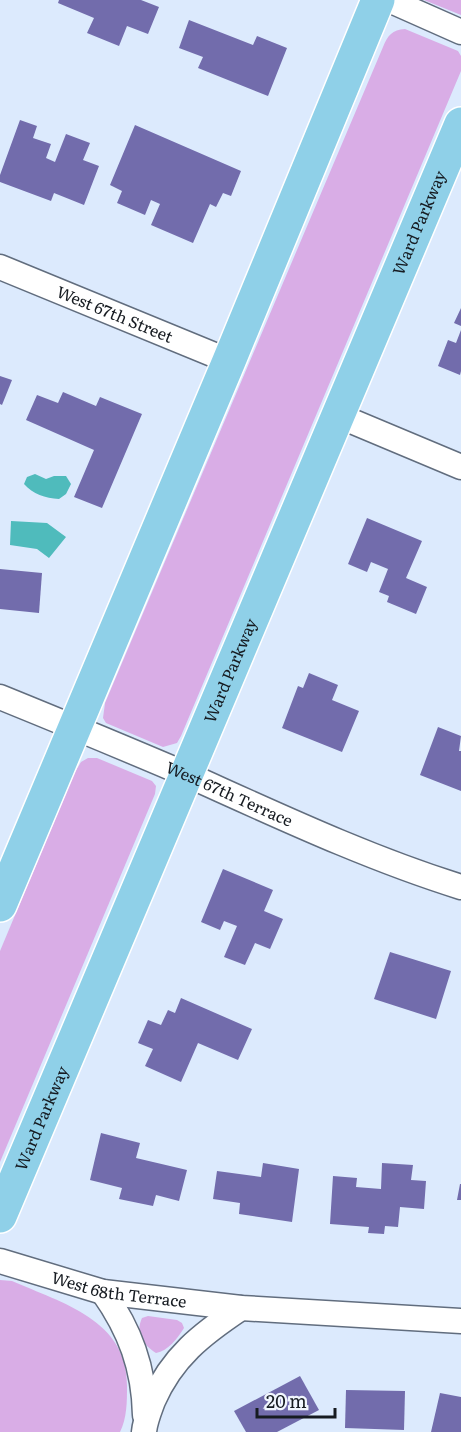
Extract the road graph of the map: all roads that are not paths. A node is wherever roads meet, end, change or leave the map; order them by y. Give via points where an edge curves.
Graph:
1 (378, 0) edge
2 (389, 0) edge
3 (461, 32) edge
4 (461, 124) edge
5 (0, 267) edge
6 (229, 361) junction
7 (337, 415) junction
8 (461, 467) edge
9 (0, 696) edge
10 (75, 727) junction
11 (188, 775) junction
12 (461, 887) edge
13 (0, 905) edge
14 (0, 1216) edge
15 (0, 1261) edge
16 (103, 1292) junction
17 (240, 1308) junction
18 (461, 1321) edge
19 (142, 1429) edge

1 - 6 main road
2 - 3 street
4 - 7 main road, Ward Parkway
5 - 6 street, West 67th Street
6 - 10 main road
7 - 8 street
7 - 11 main road, Ward Parkway
9 - 10 street, West 67th Terrace
10 - 11 street, West 67th Terrace
10 - 13 main road
11 - 12 street, West 67th Terrace via 318,834
11 - 14 main road, Ward Parkway
15 - 16 street, West 68th Terrace
16 - 17 street, West 68th Terrace
16 - 19 street via 120,1316 141,1374
17 - 18 street, West 68th Terrace
17 - 19 street via 183,1353 156,1394

